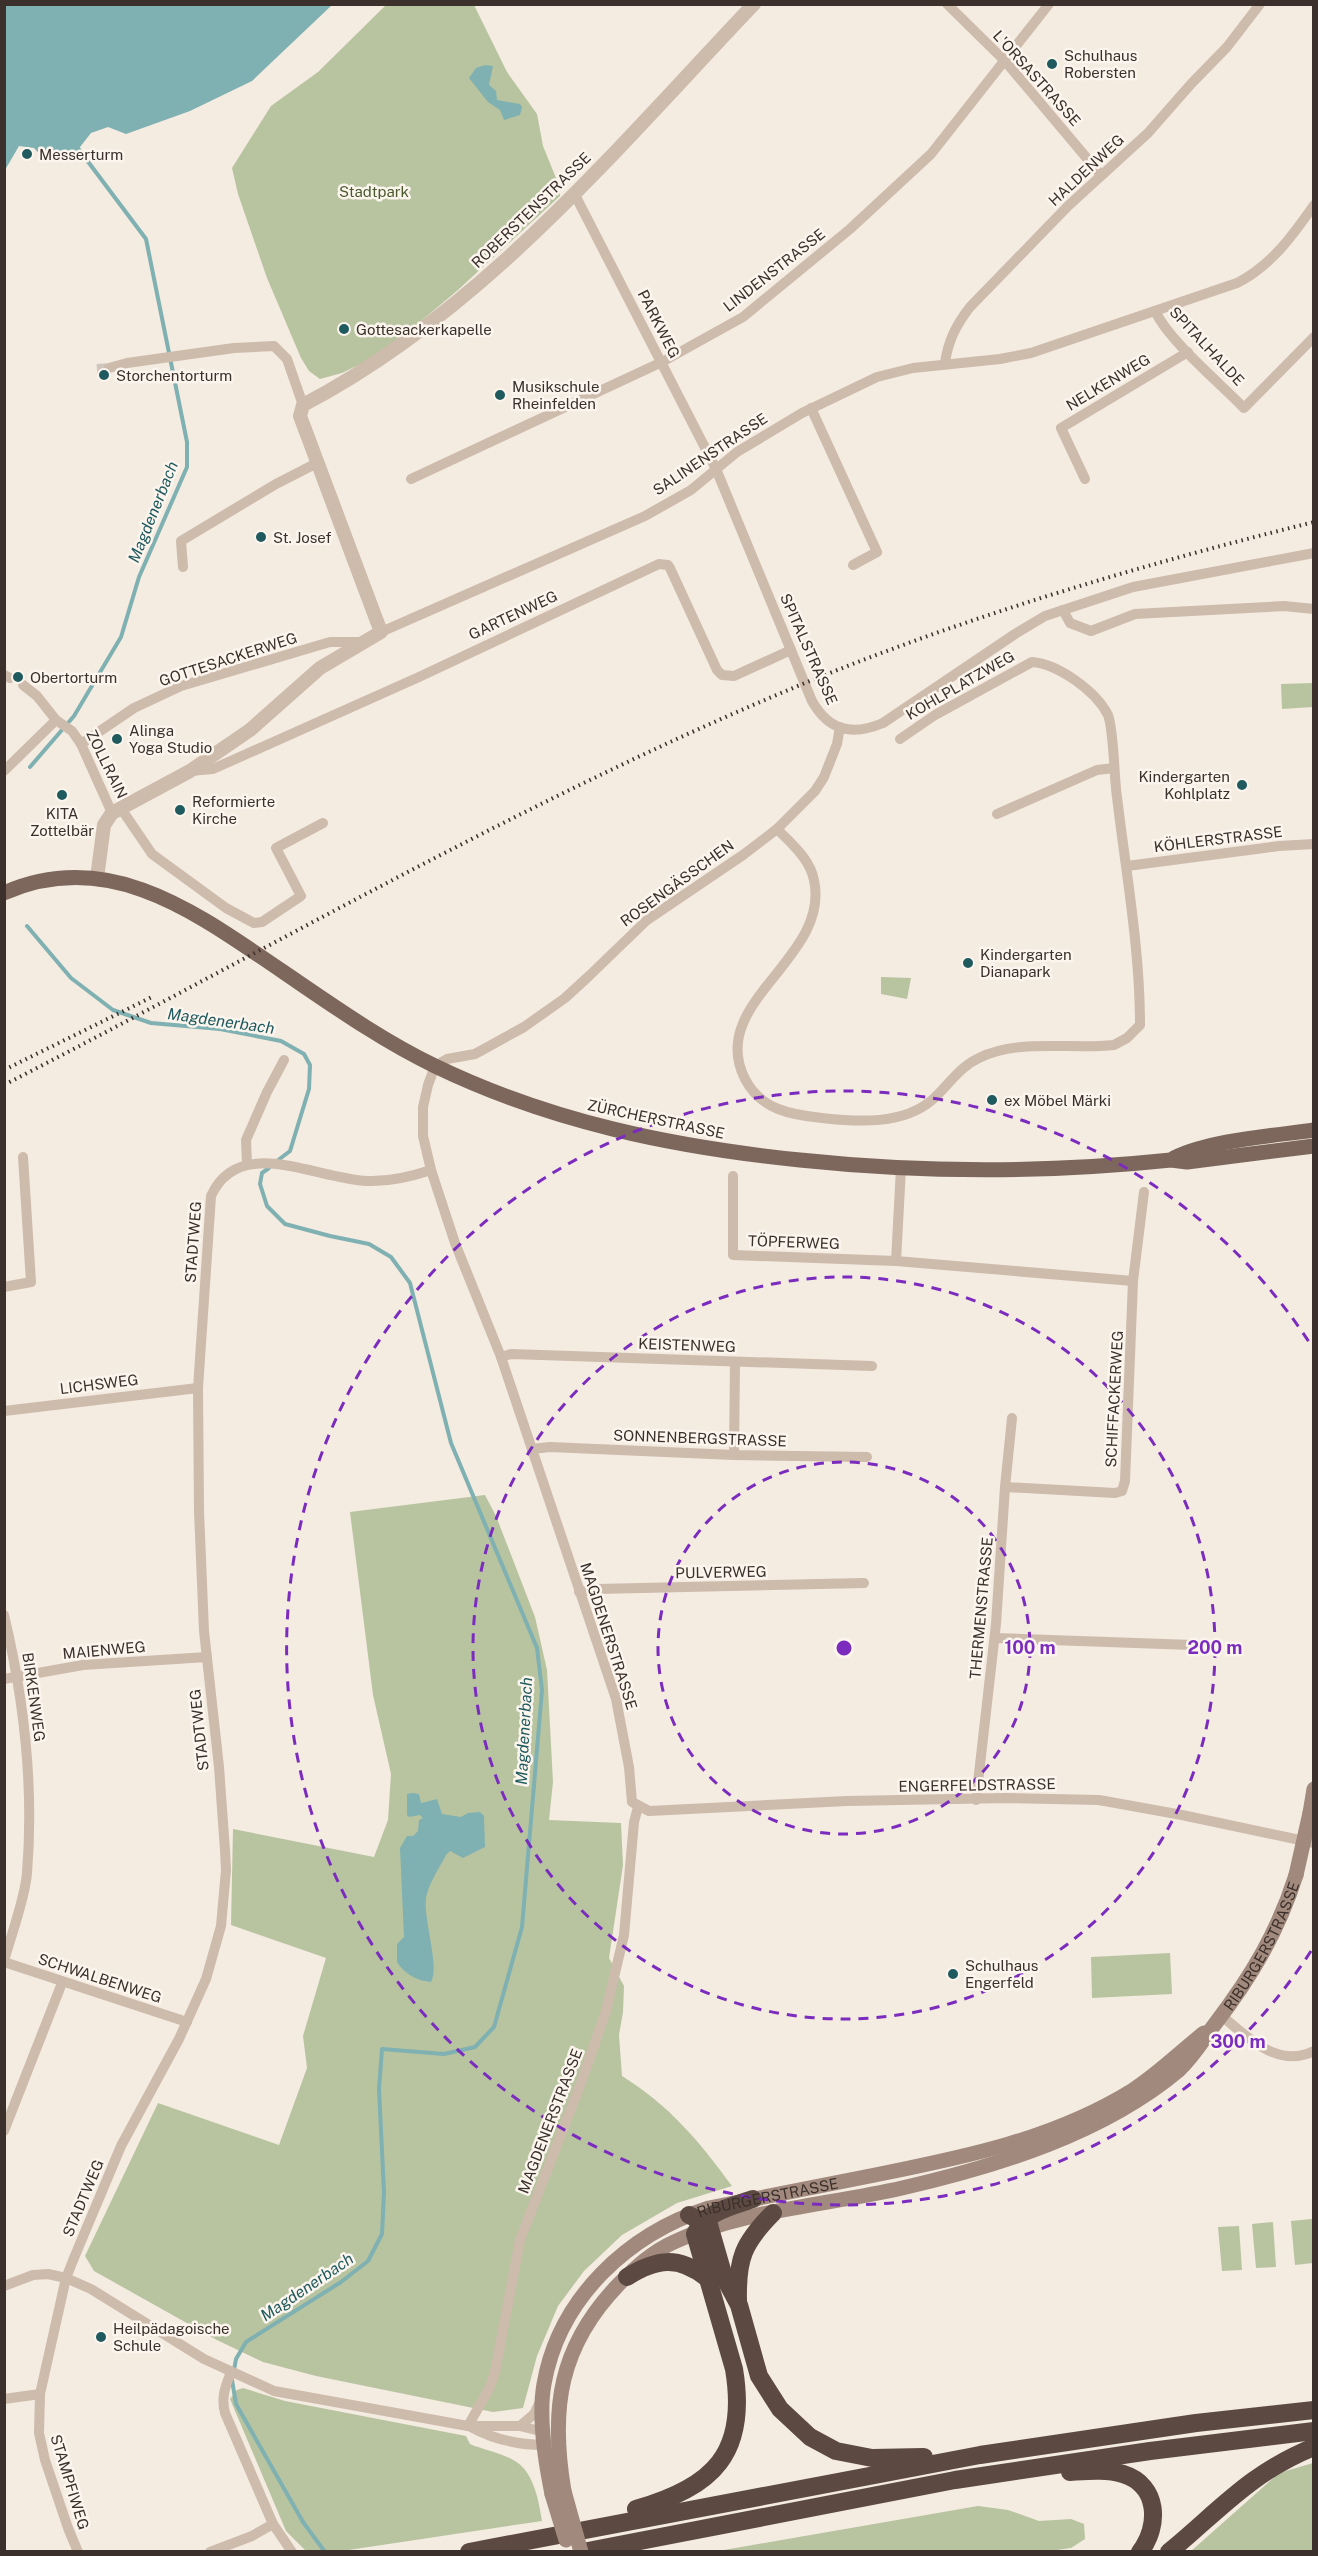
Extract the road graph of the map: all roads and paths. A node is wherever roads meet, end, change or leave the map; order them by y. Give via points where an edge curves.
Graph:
1 (754, 4) edge
2 (947, 4) edge
3 (1049, 4) edge
4 (1260, 4) edge
5 (1005, 61) junction
6 (1101, 175) junction
7 (574, 193) junction
8 (1314, 205) edge
9 (1155, 311) junction
10 (1314, 337) edge
11 (1188, 352) junction
12 (662, 362) junction
13 (945, 363) junction
14 (109, 369) tunnel mouth
15 (303, 405) junction
16 (811, 408) junction
17 (317, 463) junction
18 (716, 469) junction
19 (411, 479) dead end
20 (1085, 479) dead end
21 (1314, 553) edge
22 (853, 565) dead end
23 (183, 567) dead end
24 (1314, 609) edge
25 (1063, 610) junction
26 (381, 632) junction
27 (360, 642) junction
28 (791, 651) junction
29 (23, 685) dead end
30 (58, 721) junction
31 (840, 727) junction
32 (900, 739) dead end
33 (81, 744) junction
34 (1114, 768) junction
35 (4, 771) edge
36 (190, 771) junction
37 (116, 810) junction
38 (997, 814) dead end
39 (323, 823) dead end
40 (777, 829) junction
41 (1314, 844) edge
42 (1126, 866) junction
43 (98, 878) junction
44 (4, 893) edge
45 (284, 1060) dead end
46 (435, 1066) junction
47 (1314, 1130) edge
48 (1314, 1146) edge
49 (1294, 1150) junction
50 (1314, 1154) edge
51 (23, 1157) dead end
52 (1171, 1160) junction
53 (247, 1164) junction
54 (901, 1168) junction
55 (431, 1170) junction
56 (733, 1176) dead end
57 (1144, 1192) dead end
58 (896, 1261) junction
59 (1133, 1281) junction
60 (4, 1287) edge
61 (501, 1357) junction
62 (735, 1362) junction
63 (873, 1366) dead end
64 (198, 1388) junction
65 (4, 1411) edge
66 (1012, 1418) dead end
67 (532, 1449) junction
68 (734, 1455) junction
69 (867, 1457) dead end
70 (1005, 1487) junction
71 (864, 1583) dead end
72 (579, 1592) junction
73 (4, 1615) edge
74 (995, 1638) junction
75 (1192, 1645) dead end
76 (207, 1658) junction
77 (19, 1677) junction
78 (4, 1679) edge
79 (1314, 1789) edge
80 (975, 1800) junction
81 (638, 1807) junction
82 (1314, 1843) edge
83 (4, 1962) edge
84 (62, 1983) junction
85 (1218, 2021) junction
86 (188, 2022) junction
87 (1314, 2051) edge
88 (4, 2131) edge
89 (753, 2199) joint
90 (773, 2213) junction
91 (700, 2225) junction
92 (627, 2277) junction
93 (66, 2278) junction
94 (707, 2278) junction
95 (4, 2286) edge
96 (739, 2305) junction
97 (231, 2372) junction
98 (40, 2394) junction
99 (543, 2397) junction
100 (4, 2399) edge
101 (1314, 2409) edge
102 (468, 2426) junction
103 (520, 2426) junction
104 (1314, 2431) edge
105 (548, 2438) junction
106 (1314, 2447) edge
107 (980, 2455) junction
108 (955, 2481) junction
109 (558, 2492) junction
110 (273, 2524) junction
111 (546, 2537) junction
112 (78, 2552) edge
113 (210, 2552) edge
114 (292, 2552) edge
115 (469, 2552) edge
116 (569, 2552) edge
117 (582, 2552) edge
118 (1140, 2552) edge
119 (1169, 2552) edge

1 - 7 street, ROBERSTENSTRASSE
2 - 5 street, L'ORSASTRASSE
3 - 5 street, LINDENSTRASSE
4 - 6 street, HALDENWEG via 1227,47 1148,133
5 - 6 street, L'ORSASTRASSE
5 - 12 street, LINDENSTRASSE via 931,154 850,229 743,317
6 - 13 street, HALDENWEG via 970,307 948,343
7 - 12 street, PARKWEG
7 - 15 street, ROBERSTENSTRASSE via 470,291 378,361
8 - 9 street, SALINENSTRASSE via 1282,248 1247,278
9 - 11 street, SPITALHALDE
9 - 13 street, SALINENSTRASSE via 1031,353
10 - 11 street, SPITALHALDE via 1244,408
11 - 20 street, NELKENWEG via 1061,428
12 - 18 street, PARKWEG
12 - 19 street, LINDENSTRASSE
13 - 16 street, SALINENSTRASSE via 877,377
14 - 15 street via 234,348 274,346 288,359
15 - 17 street via 300,416
16 - 18 street, SALINENSTRASSE
16 - 22 street via 877,552
17 - 23 street via 181,541
17 - 26 street
18 - 26 street, SALINENSTRASSE via 691,490 645,516
18 - 28 street, SPITALSTRASSE
21 - 25 street via 1133,587
24 - 25 street via 1284,606 1135,614 1091,631 1070,623
25 - 31 street via 1015,633 883,723 862,730
26 - 27 street, SALINENSTRASSE
27 - 33 street, GOTTESACKERWEG via 330,642 181,686 134,708
27 - 36 street, SALINENSTRASSE via 320,668 250,730
28 - 31 street, SPITALSTRASSE via 816,708 830,723
28 - 36 street, GARTENWEG via 734,676 722,675 670,568 658,564 213,769
29 - 30 street, ZOLLRAIN
30 - 33 street, ZOLLRAIN
30 - 35 street
31 - 40 street, ROSENGÄSSCHEN via 824,777
32 - 34 street, KOHLPLATZWEG via 991,683 1032,662 1047,663 1088,690 1108,716
33 - 37 street, ZOLLRAIN
34 - 38 street via 1097,770
34 - 42 street, KOHLPLATZWEG
36 - 37 street, SALINENSTRASSE
37 - 39 street via 152,854 226,908 254,923 262,922 302,896 276,848
37 - 43 street, ZOLLRAIN via 104,825
40 - 42 street, KOHLPLATZWEG via 804,858 814,880 815,902 803,939 742,1022 737,1057 748,1084 766,1103 791,1115 826,1119 893,1119 907,1115 922,1107 964,1067 1007,1049 1114,1045 1127,1038 1140,1025 1140,1002
40 - 46 street, ROSENGÄSSCHEN via 647,920 565,998 524,1027 474,1054 447,1059
41 - 42 street, KÖHLERSTRASSE
43 - 44 main road, ZÜRCHERSTRASSE via 63,878
43 - 46 main road, ZÜRCHERSTRASSE via 147,891 189,909 349,1016
45 - 53 street via 246,1140
46 - 54 main road, ZÜRCHERSTRASSE via 546,1111 622,1133 742,1154
46 - 55 street, MAGDENERSTRASSE via 423,1107 423,1137
47 - 52 main road, ZÜRCHERSTRASSE via 1234,1142
48 - 49 main road, ZÜRCHERSTRASSE
49 - 50 main road
49 - 52 main road, ZÜRCHERSTRASSE via 1187,1162
51 - 60 street via 31,1282
52 - 54 main road, ZÜRCHERSTRASSE via 1011,1170
53 - 55 street, STADTWEG via 261,1162 367,1181
53 - 64 street, STADTWEG via 230,1170 211,1196
54 - 58 street
55 - 61 street, MAGDENERSTRASSE via 455,1243
56 - 58 street, TÖPFERWEG via 734,1255
57 - 59 street, SCHIFFACKERWEG
58 - 59 street, TÖPFERWEG
59 - 70 street, SCHIFFACKERWEG via 1122,1491
61 - 62 street, KEISTENWEG via 511,1354
61 - 67 street, MAGDENERSTRASSE
62 - 63 street, KEISTENWEG
62 - 68 street
64 - 65 street, LICHSWEG
64 - 76 street, STADTWEG
66 - 70 street, THERMENSTRASSE
67 - 68 street, SONNENBERGSTRASSE
67 - 72 street, MAGDENERSTRASSE
68 - 69 street, SONNENBERGSTRASSE
70 - 74 street, THERMENSTRASSE
71 - 72 street, PULVERWEG
72 - 81 street, MAGDENERSTRASSE via 616,1700 629,1767 629,1788 632,1802
73 - 77 street, BIRKENWEG
74 - 75 street
74 - 80 street, THERMENSTRASSE
76 - 77 street, MAIENWEG via 83,1665
76 - 86 street, STADTWEG via 226,1870 221,1926 206,1979
77 - 78 street, MAIENWEG
77 - 83 street, BIRKENWEG via 28,1775 27,1875
79 - 85 main road, RIBURGERSTRASSE, bridge via 1296,1875 1276,1927 1258,1965
80 - 81 street, ENGERFELDSTRASSE via 847,1801 649,1811
80 - 82 street, ENGERFELDSTRASSE via 1118,1802
81 - 102 street, MAGDENERSTRASSE via 624,1935 606,2011 520,2240 495,2372
83 - 84 street, SCHWALBENWEG
84 - 86 street, SCHWALBENWEG
84 - 88 street
85 - 87 street via 1269,2052 1296,2056
85 - 89 main road, RIBURGERSTRASSE via 1132,2090 1032,2138 968,2157
85 - 90 main road, RIBURGERSTRASSE via 1179,2070 1103,2119 1057,2140 902,2188
86 - 93 street, STADTWEG via 122,2146
89 - 91 highway
90 - 91 main road, RIBURGERSTRASSE
90 - 96 highway via 743,2252 738,2277
91 - 92 main road, RIBURGERSTRASSE via 656,2252
91 - 94 highway
91 - 96 highway
91 - 99 main road, RIBURGERSTRASSE via 647,2237 623,2253 584,2293 553,2351
92 - 94 highway via 669,2261 687,2264
92 - 105 main road, RIBURGERSTRASSE via 595,2313 573,2351
93 - 95 street via 33,2275
93 - 97 street
93 - 98 street, STAMPFIWEG
94 - 111 highway via 738,2392 737,2415 727,2453 708,2475 675,2496
96 - 107 highway via 759,2376 772,2398 792,2422 826,2447 858,2456 888,2458
97 - 102 street via 281,2393
97 - 110 street via 222,2403
98 - 100 street
98 - 112 street, STAMPFIWEG via 39,2433 45,2460
99 - 103 street via 534,2414
99 - 105 main road, RIBURGERSTRASSE
101 - 107 highway
102 - 103 street
102 - 105 street via 490,2438 522,2445
103 - 105 street
104 - 108 highway via 1162,2449
105 - 109 main road, RIBURGERSTRASSE
106 - 119 highway via 1280,2461 1244,2485
107 - 111 highway
108 - 117 highway
108 - 118 highway via 1083,2471 1124,2474 1144,2489 1155,2513 1153,2528
109 - 116 main road, RIBURGERSTRASSE, bridge
109 - 117 main road, RIBURGERSTRASSE, bridge
110 - 113 street
110 - 114 street
111 - 115 highway

